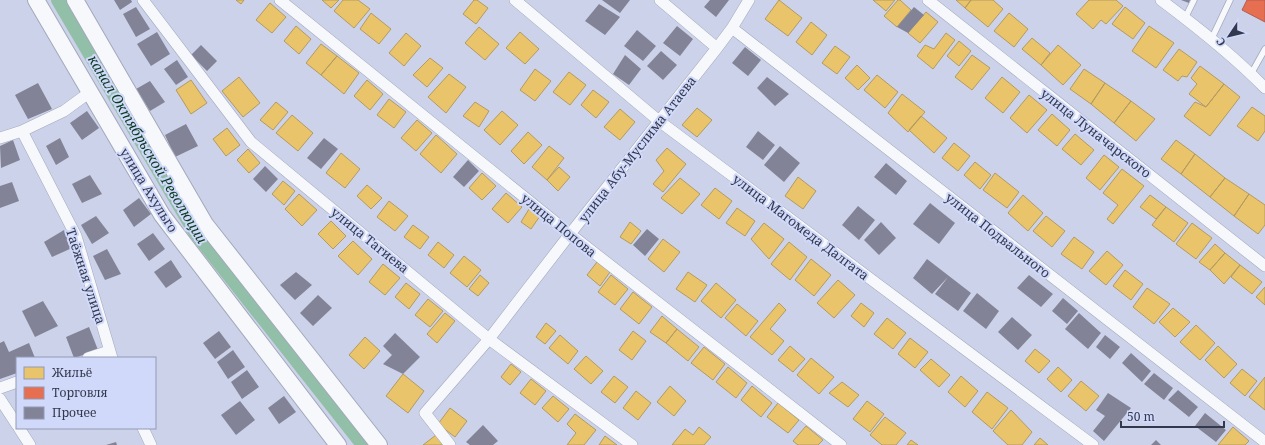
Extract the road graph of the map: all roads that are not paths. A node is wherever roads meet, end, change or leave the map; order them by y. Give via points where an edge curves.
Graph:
1 (36, 0) edge
2 (75, 0) edge
3 (143, 0) edge
4 (280, 0) edge
5 (516, 0) edge
6 (660, 0) edge
7 (749, 0) edge
8 (928, 0) edge
9 (1160, 0) edge
10 (1194, 0) edge
11 (1230, 0) edge
12 (1185, 18) junction
13 (732, 28) junction
14 (1212, 38) junction
15 (717, 48) junction
16 (1265, 49) edge
17 (1251, 74) junction
18 (1265, 88) edge
19 (90, 92) junction
20 (659, 122) junction
21 (22, 131) junction
22 (0, 138) edge
23 (570, 234) junction
24 (1265, 266) edge
25 (489, 339) junction
26 (111, 354) edge
27 (94, 357) edge
28 (16, 382) edge
29 (0, 388) edge
30 (0, 399) edge
31 (16, 423) edge
32 (20, 429) edge
33 (143, 429) edge
34 (1265, 442) edge
35 (30, 445) edge
36 (151, 445) edge
37 (338, 445) edge
38 (379, 445) edge
39 (450, 445) edge
40 (632, 445) edge
41 (841, 445) edge
42 (1094, 445) edge

1 - 19 main road, улица Ахульго
2 - 38 main road via 205,224
3 - 25 street, улица Тагиева via 251,142
4 - 23 street, улица Попова
5 - 20 street, улица Магомеда Далгата
6 - 15 street
7 - 13 street, улица Абу-Муслима Атаева
8 - 24 street, улица Луначарского
9 - 12 street
10 - 12 lane
11 - 14 lane
12 - 14 street
13 - 15 street, улица Абу-Муслима Атаева
13 - 34 street, улица Подвального
14 - 17 street
15 - 20 street, улица Абу-Муслима Атаева
16 - 17 lane
17 - 18 street
19 - 21 street via 64,111
19 - 37 main road, улица Ахульго via 162,215
20 - 23 street, улица Абу-Муслима Атаева
20 - 42 street, улица Магомеда Далгата
21 - 22 street
21 - 26 street, Таёжная улица via 76,236
23 - 25 street, улица Абу-Муслима Атаева
23 - 41 street, улица Попова
25 - 39 street, улица Абу-Муслима Атаева via 425,413
25 - 40 street, улица Тагиева
26 - 27 street
28 - 29 street
30 - 31 street
32 - 35 street
33 - 36 street

